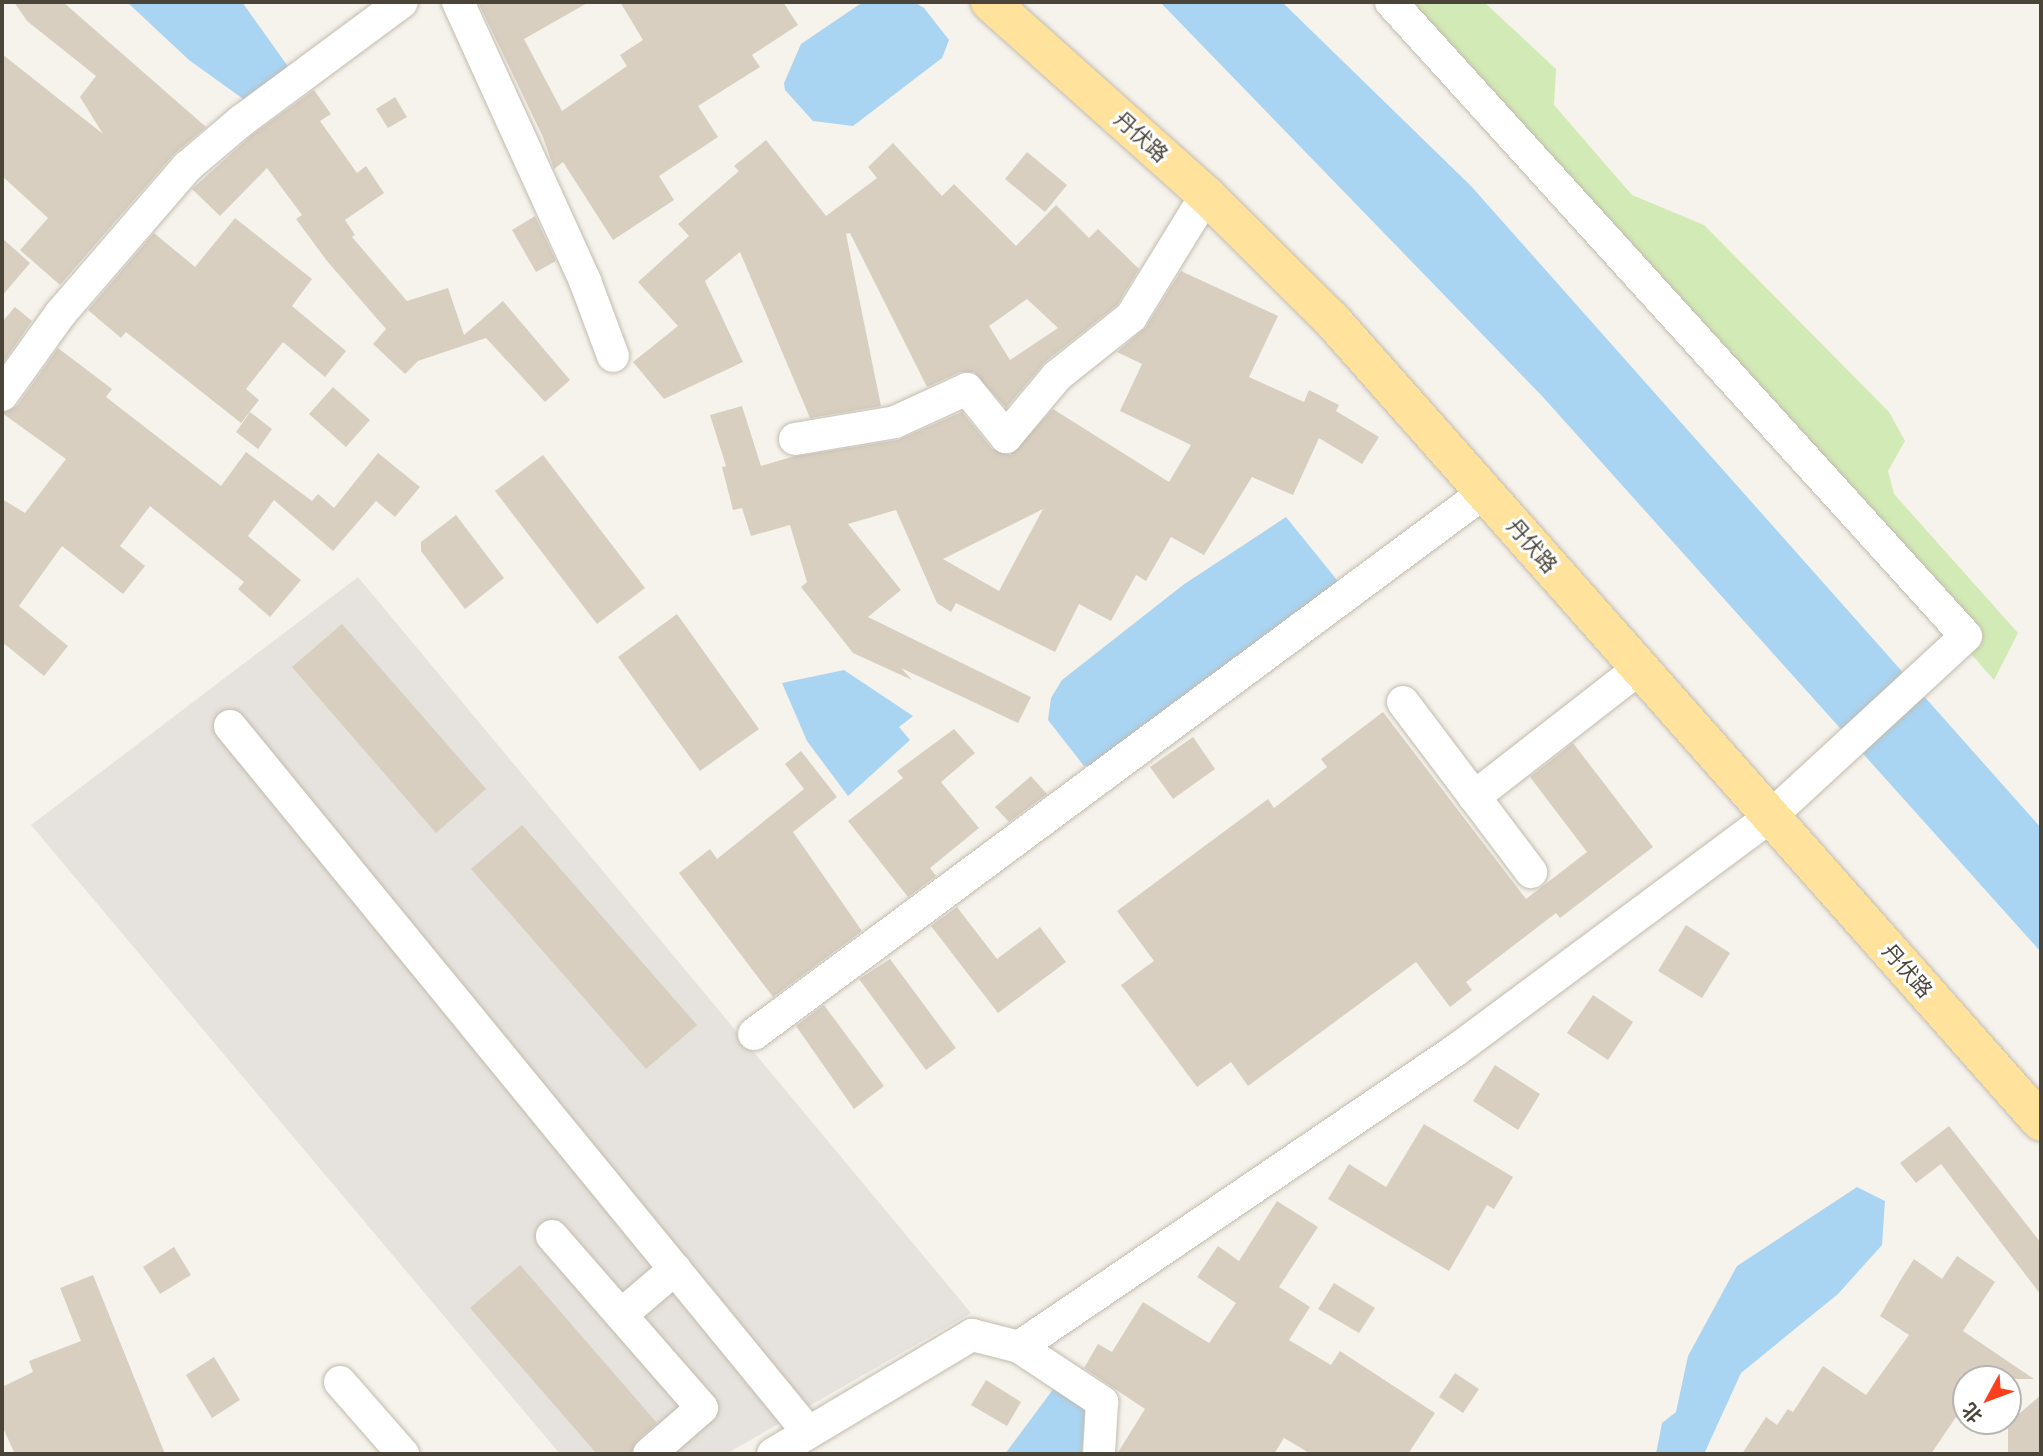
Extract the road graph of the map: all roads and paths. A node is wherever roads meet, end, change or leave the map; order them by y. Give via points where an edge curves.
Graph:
1 (402, 2) edge
2 (458, 2) edge
3 (990, 2) edge
4 (1391, 2) edge
5 (1206, 195) junction
6 (613, 356) dead end
7 (2, 395) edge
8 (795, 439) dead end
9 (1485, 492) junction
10 (1640, 668) junction
11 (1403, 702) dead end
12 (230, 726) dead end
13 (1474, 797) junction
14 (1784, 804) junction
15 (1531, 872) dead end
16 (754, 1034) dead end
17 (2041, 1122) edge
18 (552, 1236) dead end
19 (675, 1269) junction
20 (621, 1315) junction
21 (1019, 1347) junction
22 (340, 1382) dead end
23 (808, 1433) junction
24 (403, 1454) edge
25 (649, 1454) edge
26 (773, 1454) edge
27 (1099, 1454) edge

1 - 7 street via 241,121 187,167 61,313
2 - 6 street via 585,281
3 - 5 main road, 丹伏路
4 - 14 street via 1966,636
5 - 8 street via 1130,317 1057,376 1006,437 967,389 895,422
5 - 9 main road, 丹伏路 via 1332,320
9 - 10 main road, 丹伏路
9 - 16 street
10 - 13 street
10 - 14 main road, 丹伏路
11 - 13 street
12 - 19 street
13 - 15 street
14 - 17 main road, 丹伏路
14 - 21 street via 1456,1050
18 - 20 street
19 - 20 street
19 - 23 street
20 - 25 street via 702,1408
21 - 23 street via 972,1335
21 - 27 street via 1102,1402
22 - 24 street
23 - 26 street

